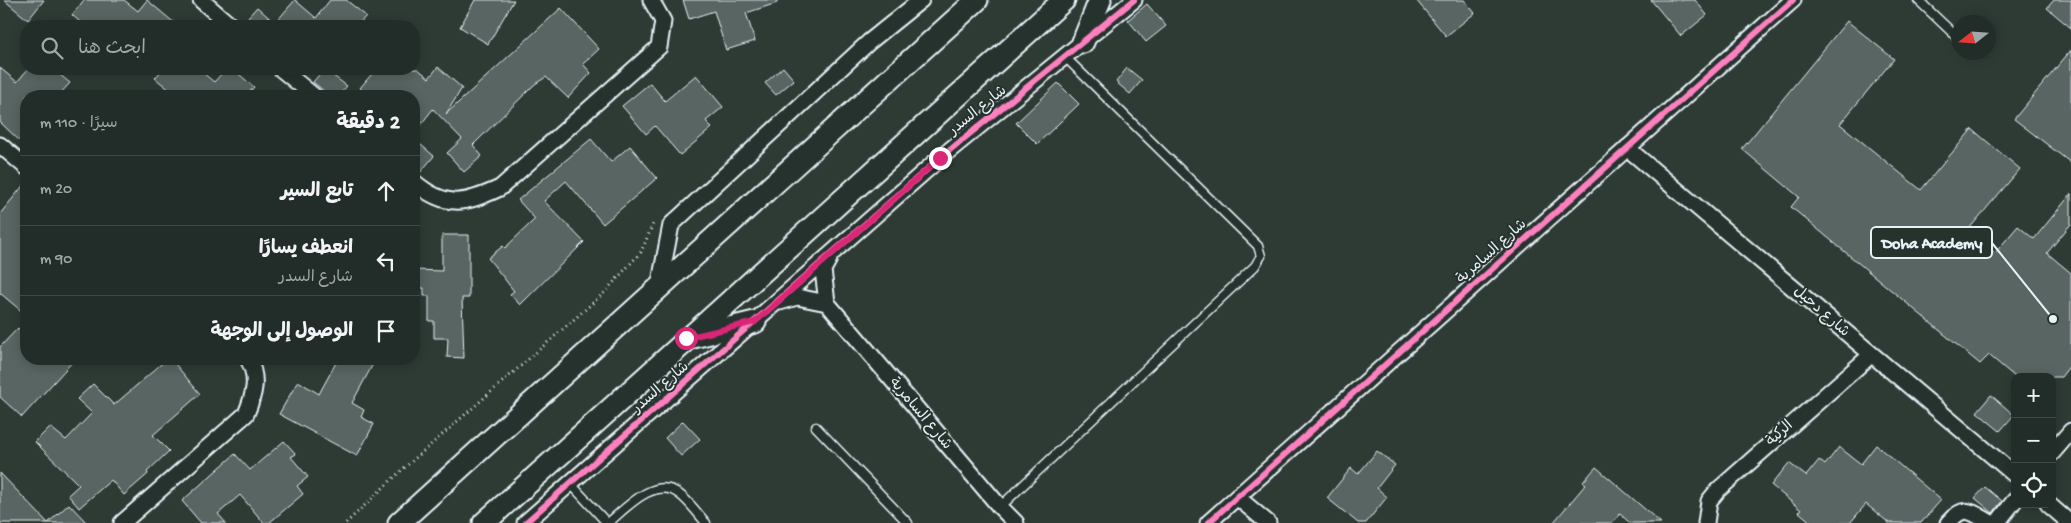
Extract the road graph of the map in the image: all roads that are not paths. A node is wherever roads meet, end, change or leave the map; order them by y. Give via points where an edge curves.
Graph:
1 (201, 0) edge
2 (651, 0) edge
3 (921, 0) edge
4 (976, 0) edge
5 (1064, 0) edge
6 (1100, 0) edge
7 (1134, 0) edge
8 (1792, 0) edge
9 (1918, 0) edge
10 (225, 20) edge
11 (1951, 31) edge
12 (1084, 42) junction
13 (1065, 57) junction
14 (288, 75) edge
15 (307, 90) edge
16 (0, 145) edge
17 (1627, 148) junction
18 (20, 162) edge
19 (420, 186) edge
20 (831, 256) junction
21 (659, 287) junction
22 (827, 303) junction
23 (776, 304) junction
24 (755, 322) junction
25 (686, 338) junction
26 (1871, 355) junction
27 (251, 365) edge
28 (816, 427) dead end
29 (2071, 431) edge
30 (2056, 448) edge
31 (2011, 472) edge
32 (570, 483) junction
33 (1237, 497) junction
34 (2011, 505) edge
35 (1000, 508) junction
36 (2053, 508) edge
37 (122, 523) edge
38 (399, 523) edge
39 (484, 523) edge
40 (525, 523) edge
41 (607, 523) edge
42 (706, 523) edge
43 (908, 523) edge
44 (1016, 523) edge
45 (1208, 523) edge
46 (1268, 523) edge
47 (1706, 523) edge
48 (1948, 523) edge
49 (1991, 523) edge
50 (1997, 523) edge
51 (2070, 523) edge

1 - 10 street
2 - 19 street via 663,21 660,47 500,188 475,200 448,202
3 - 21 street via 869,42 671,225
4 - 21 main road
5 - 25 main road, شارع السدر
6 - 12 main road
7 - 12 street, شارع السدر
8 - 17 street, شارع السامرية
9 - 11 lane
12 - 13 street, شارع السدر
13 - 20 street, شارع السدر via 940,158
13 - 35 lane via 1258,246 1261,256 1255,266
14 - 15 street
16 - 18 street
17 - 26 street, شارع دحيل
17 - 33 street, شارع السامرية
20 - 22 street via 823,270
20 - 23 street, شارع السدر
21 - 38 main road
22 - 23 street via 797,297
22 - 35 street, شارع السامرية
23 - 24 street, شارع السدر
24 - 25 main road
24 - 32 street, شارع السدر
25 - 39 main road, شارع السدر
26 - 31 street, شارع دحيل
26 - 47 street, الركية via 1718,490 1708,501
27 - 37 street via 255,393 246,414
28 - 43 lane
29 - 30 street
32 - 40 street, شارع السدر
32 - 41 lane
33 - 45 street, شارع السامرية
33 - 46 street
34 - 50 street
35 - 44 street, شارع السامرية
36 - 51 street
41 - 42 lane via 645,493 661,489 678,493
48 - 49 street via 1964,510

